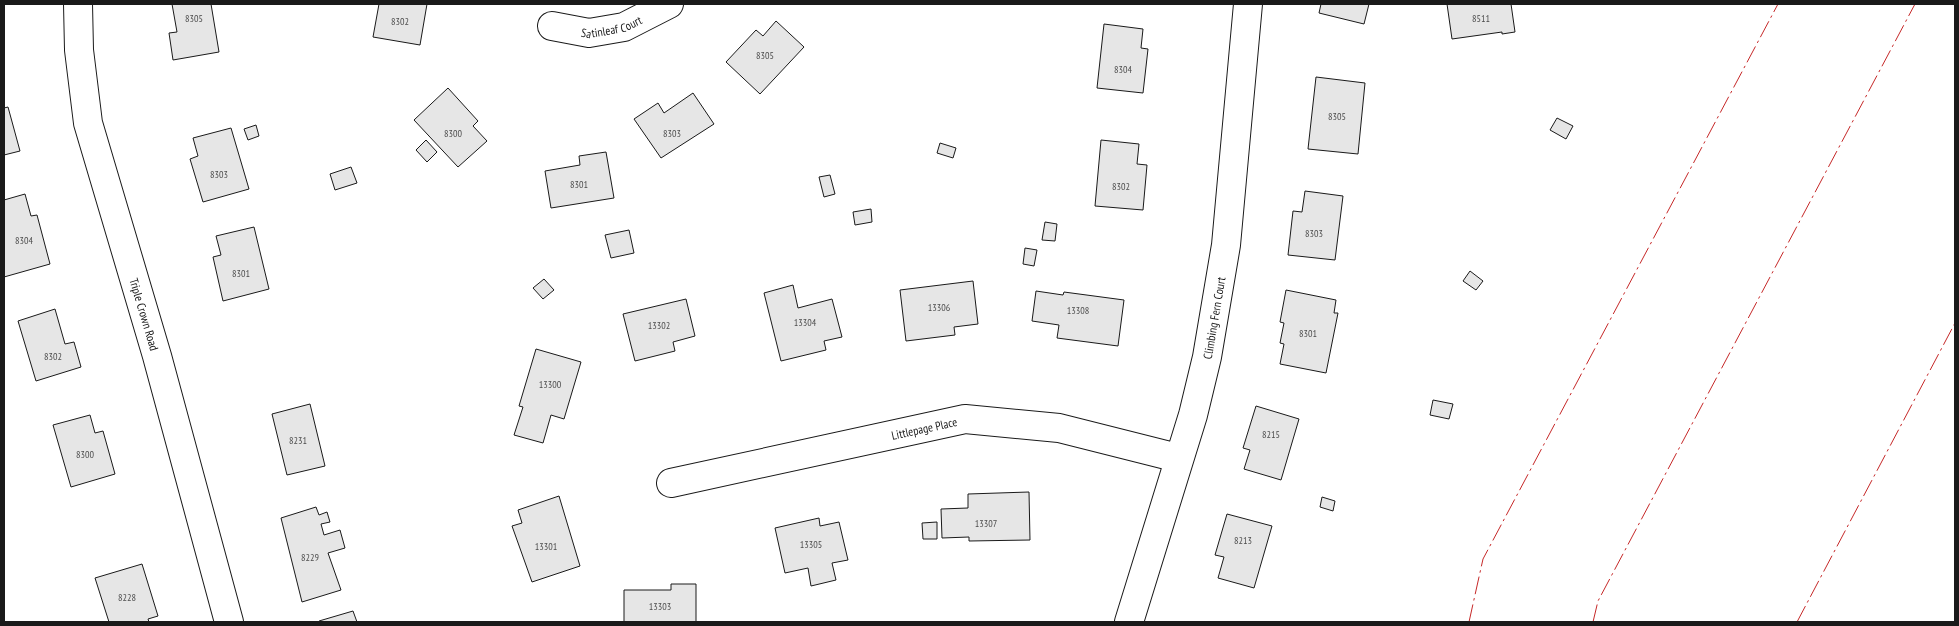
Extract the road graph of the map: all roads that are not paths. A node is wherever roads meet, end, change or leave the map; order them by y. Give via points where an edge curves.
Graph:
1 (78, 4) edge
2 (668, 4) edge
3 (1248, 4) edge
4 (552, 26) dead end
5 (1178, 458) junction
6 (671, 483) dead end
7 (229, 622) edge
8 (1129, 622) edge

1 - 7 street, Triple Crown Road via 79,50 88,123 157,356
2 - 4 street, Satinleaf Court via 624,28 589,33
3 - 5 street, Climbing Fern Court via 1226,246 1207,357
5 - 6 street, Littlepage Place via 1059,428 965,419
5 - 8 street, Climbing Fern Court

